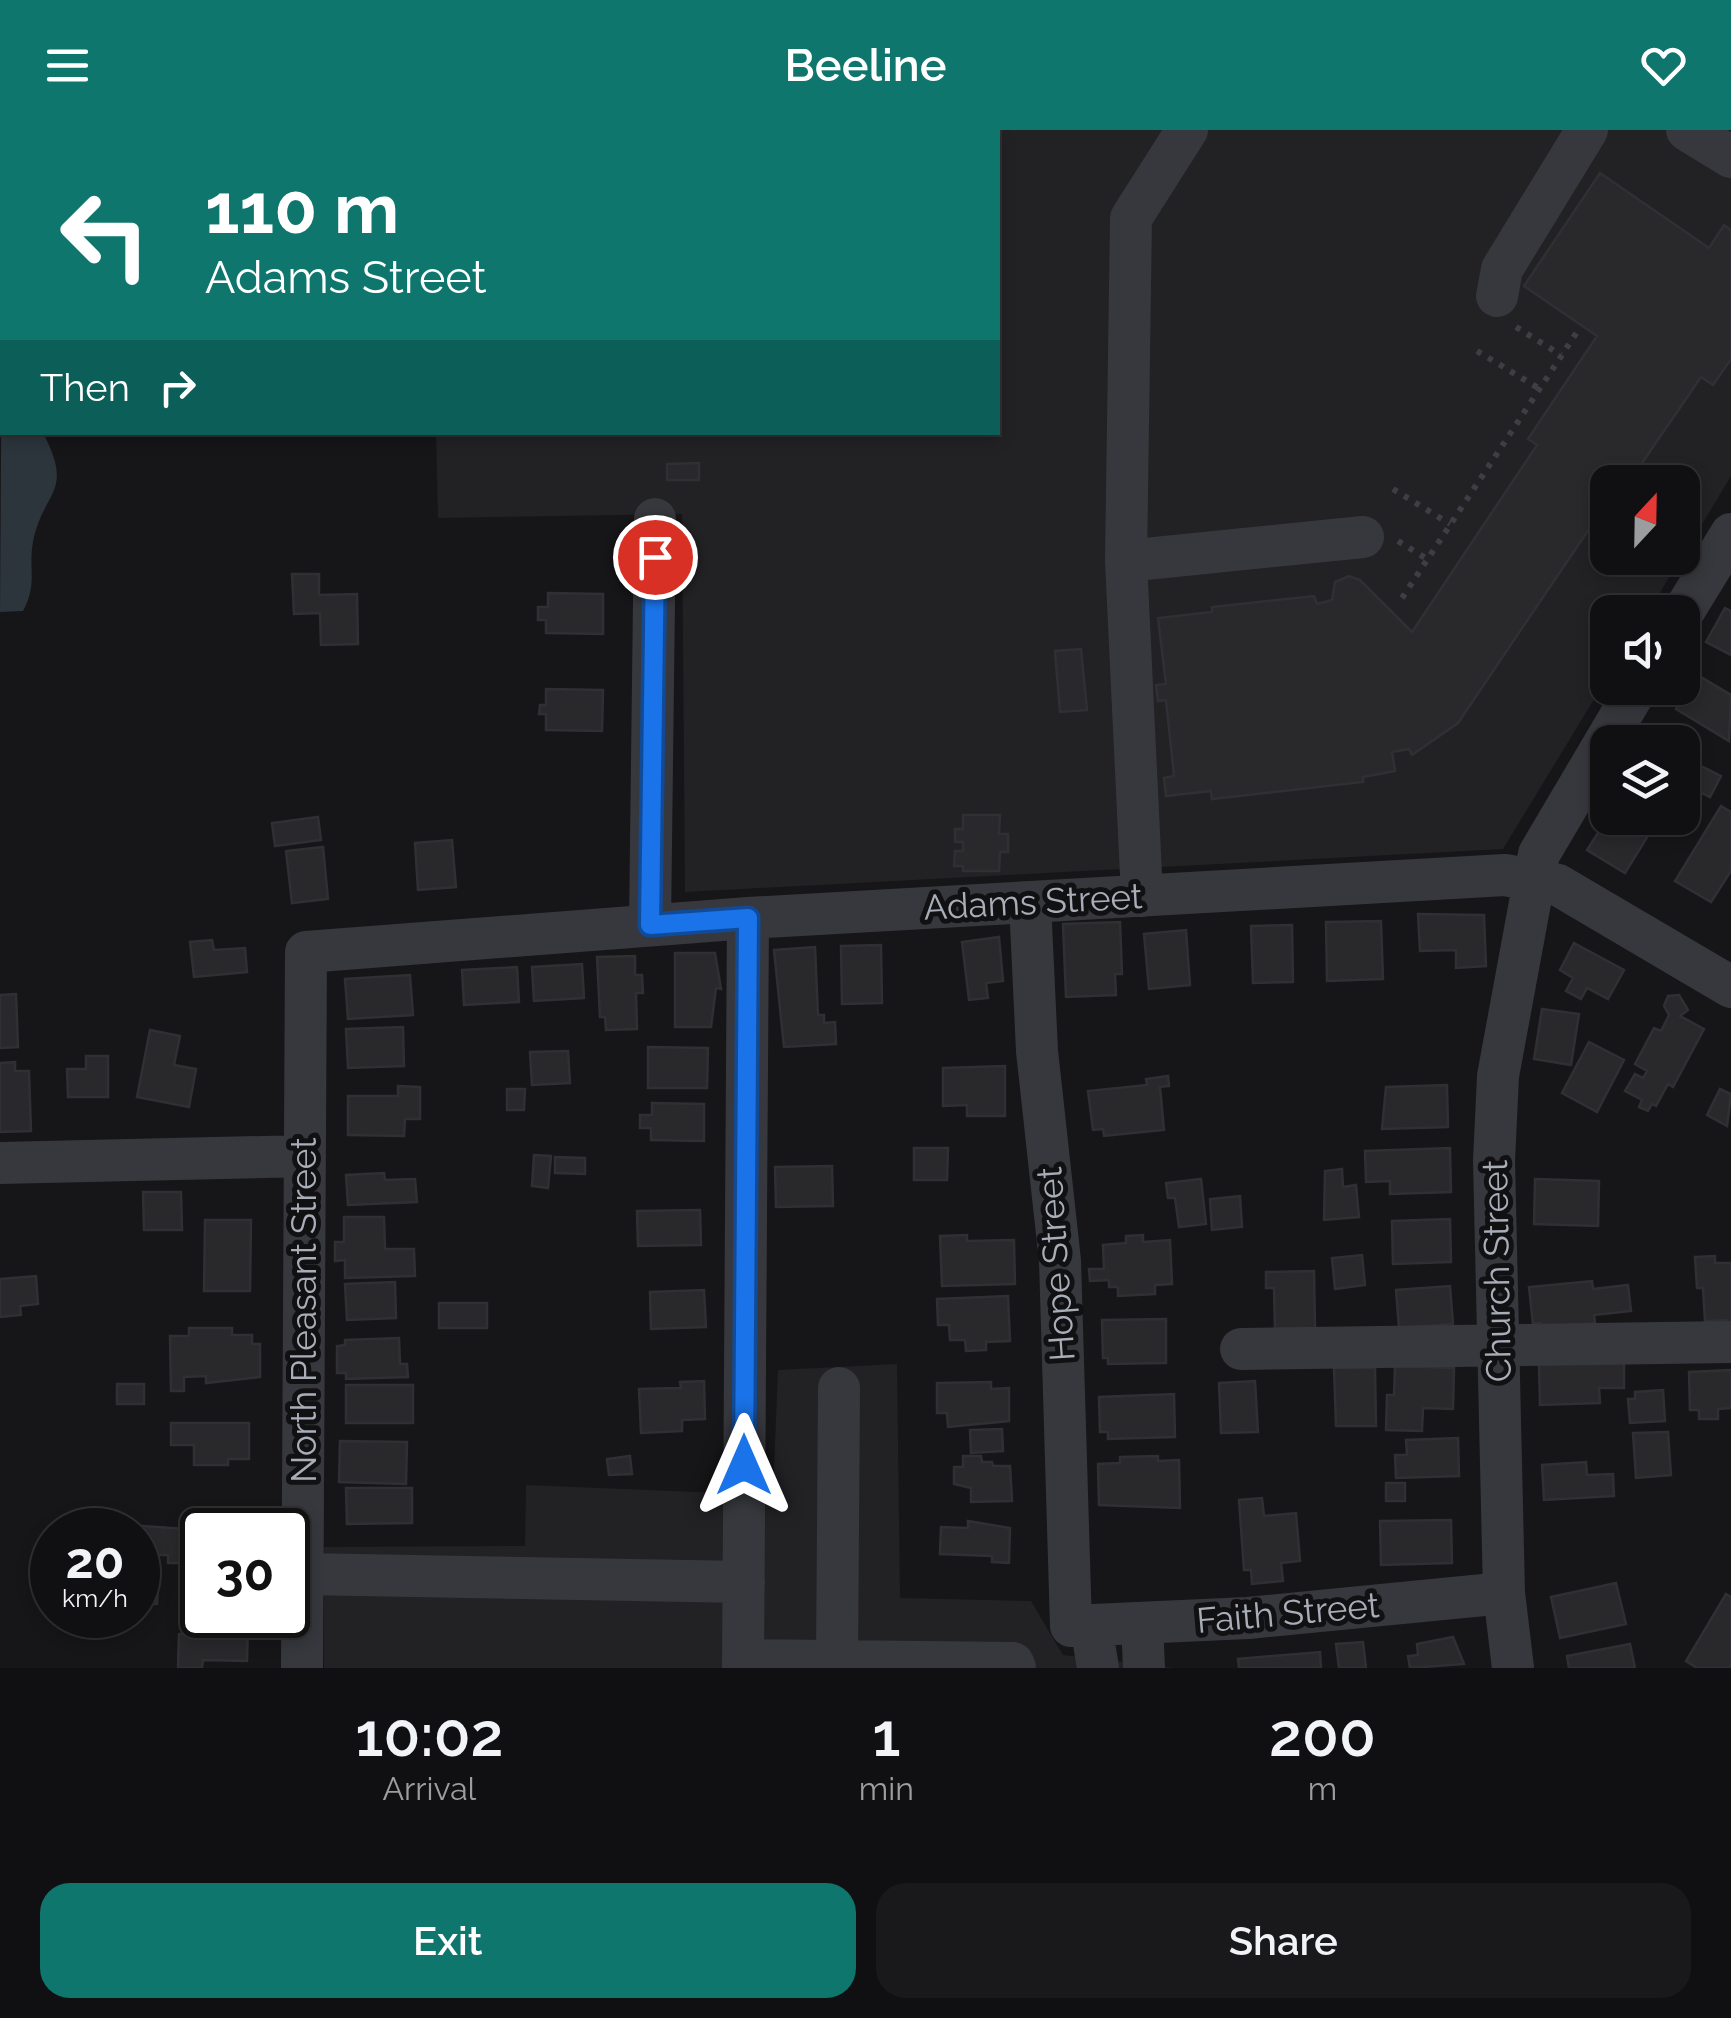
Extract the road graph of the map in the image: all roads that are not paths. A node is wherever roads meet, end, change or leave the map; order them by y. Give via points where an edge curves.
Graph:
1 (1187, 130) edge
2 (1588, 130) edge
3 (1687, 130) edge
4 (1731, 157) edge
5 (1506, 311) road end
6 (655, 519) dead end
7 (1731, 534) edge
8 (1363, 537) dead end
9 (1126, 561) junction
10 (1694, 595) edge
11 (1627, 705) edge
12 (1534, 877) junction
13 (1142, 896) junction
14 (1030, 902) junction
15 (748, 918) junction
16 (650, 925) junction
17 (306, 952) joint
18 (1731, 986) edge
19 (305, 1156) junction
20 (0, 1163) edge
21 (1731, 1342) edge
22 (1498, 1345) junction
23 (1241, 1348) dead end
24 (838, 1388) dead end
25 (303, 1508) edge
26 (310, 1574) edge
27 (744, 1582) junction
28 (1504, 1593) junction
29 (1142, 1623) junction
30 (1081, 1626) junction
31 (302, 1638) edge
32 (836, 1661) junction
33 (743, 1664) edge
34 (302, 1668) edge
35 (1016, 1668) edge
36 (1098, 1668) edge
37 (1144, 1668) edge
38 (1513, 1668) edge

1 - 9 street via 1131,218
2 - 5 street via 1502,269
3 - 4 street
6 - 16 street
7 - 10 street
8 - 9 street
9 - 13 street
11 - 12 street, Church Street via 1544,842
12 - 13 street, Adams Street
12 - 18 street, Adams Street via 1598,905
12 - 22 street, Church Street via 1497,1091
13 - 14 street, Adams Street
14 - 15 street, Adams Street
14 - 30 street, Hope Street
15 - 16 street, Adams Street
15 - 27 street
16 - 17 street, Adams Street
17 - 19 street, North Pleasant Street
19 - 20 street
19 - 25 street, North Pleasant Street
21 - 22 street
22 - 23 street
22 - 28 street, Church Street
24 - 32 street
26 - 27 street
27 - 33 street
28 - 29 street, Faith Street
28 - 38 street, Church Street
29 - 30 street, Faith Street
29 - 37 street
30 - 36 street, Hope Street
31 - 34 street, North Pleasant Street
32 - 33 street
32 - 35 street via 1013,1662

